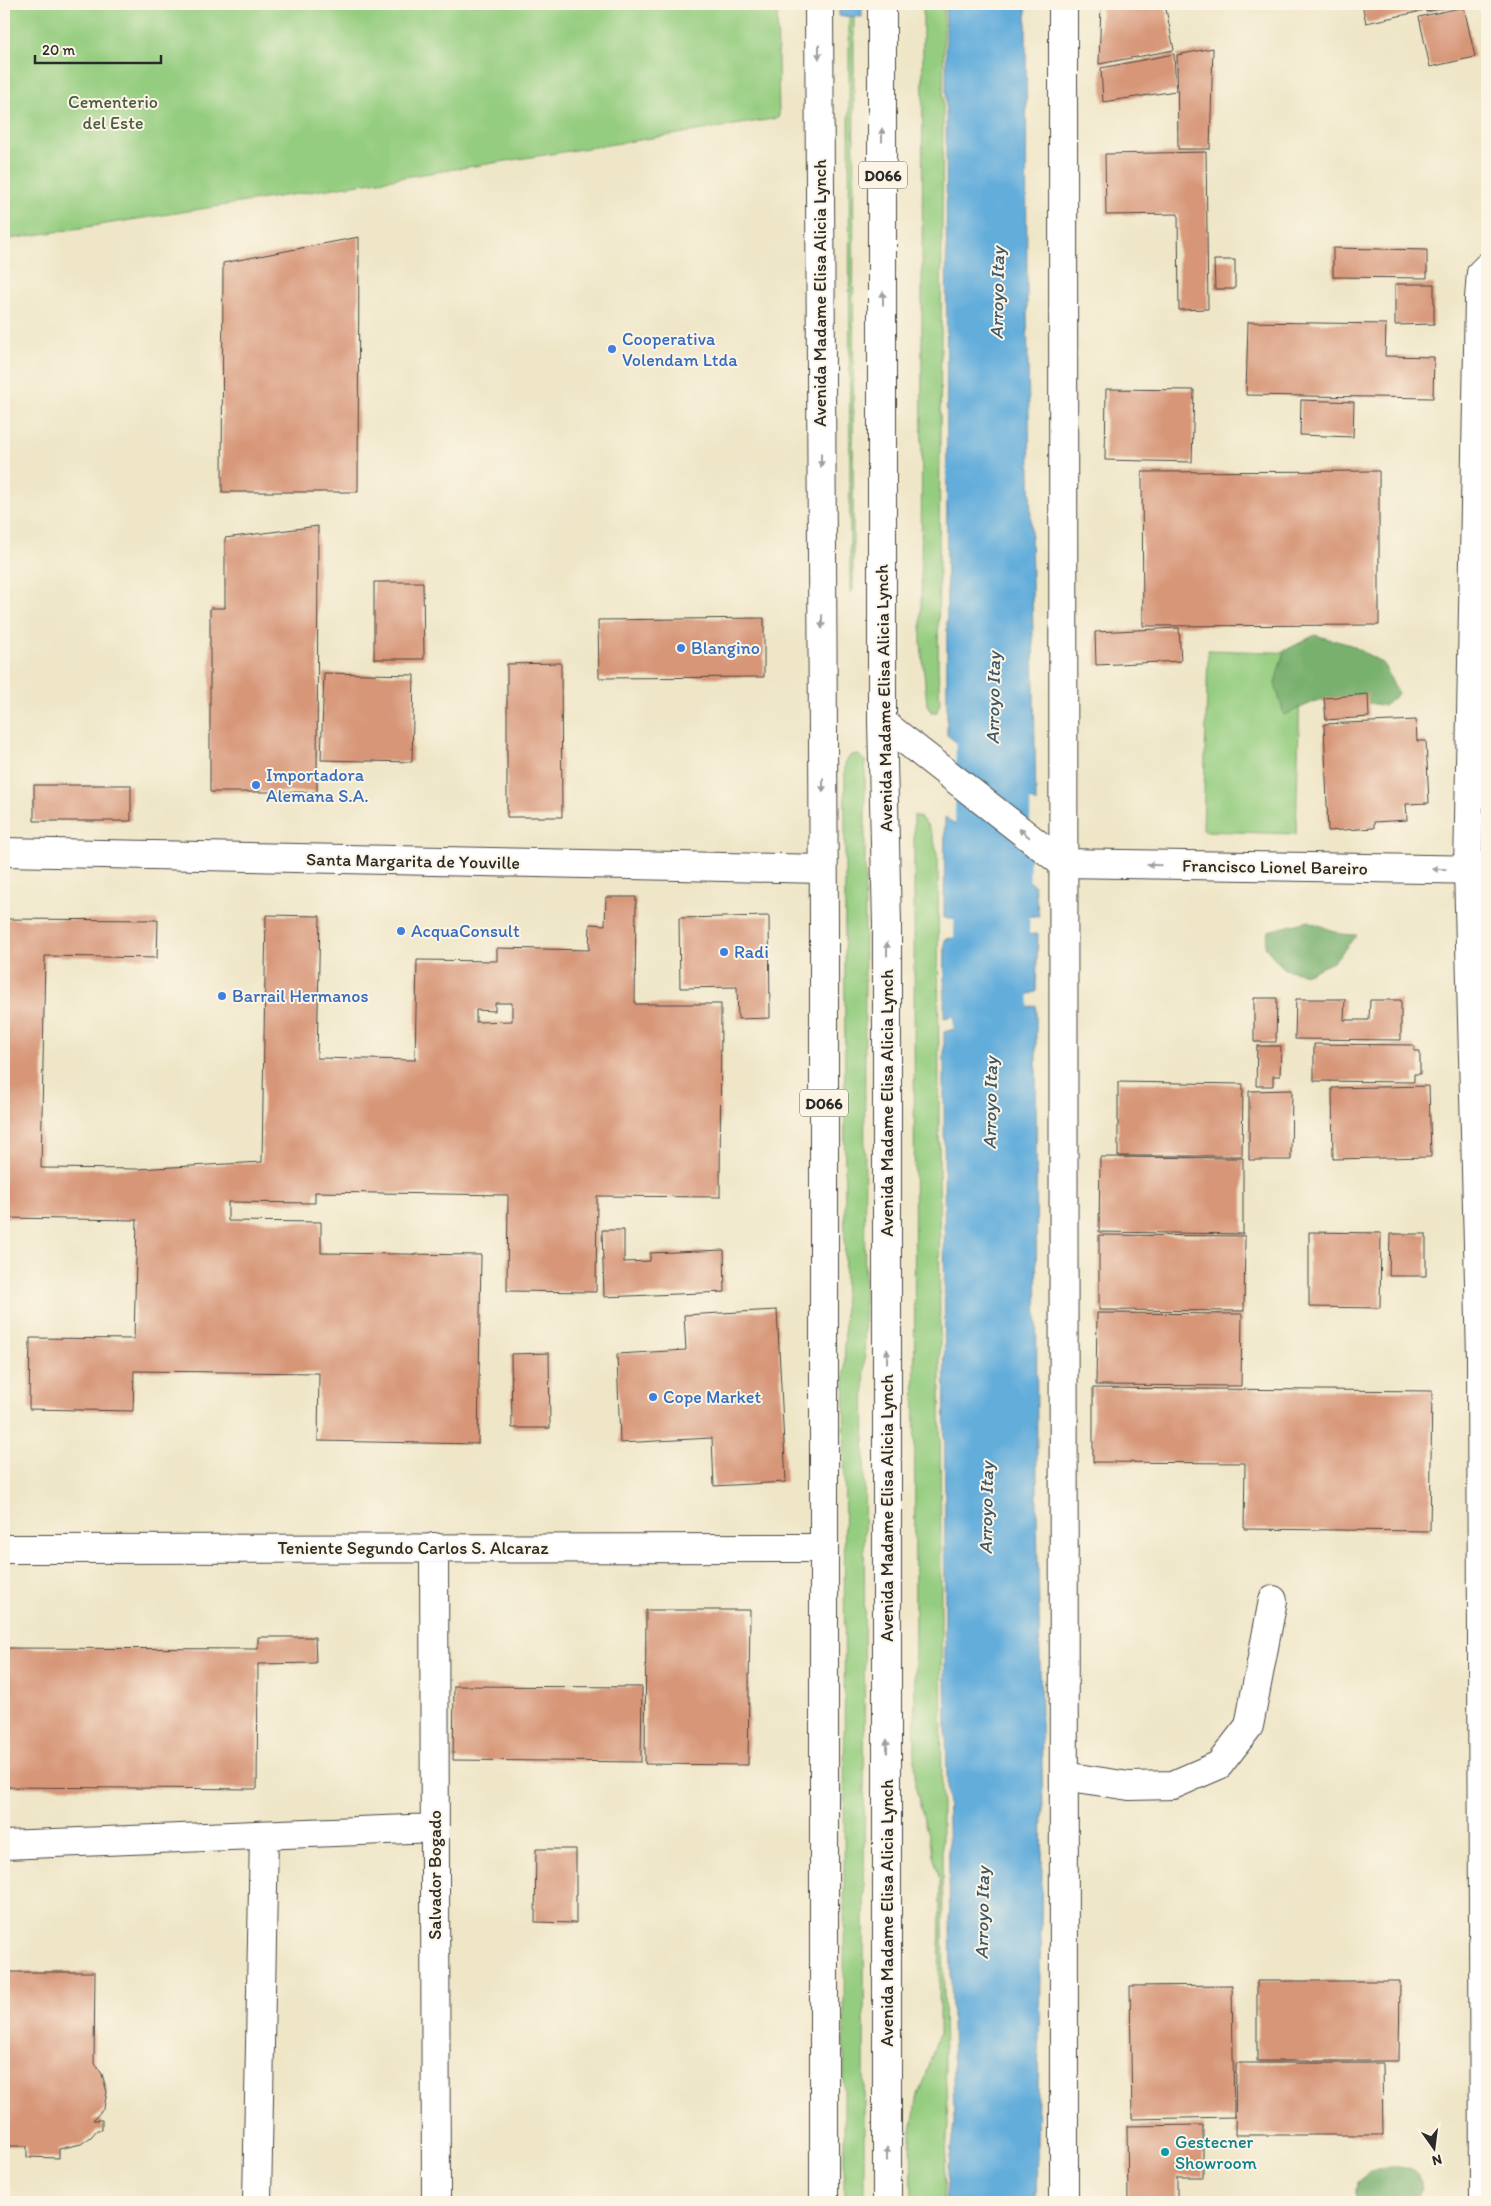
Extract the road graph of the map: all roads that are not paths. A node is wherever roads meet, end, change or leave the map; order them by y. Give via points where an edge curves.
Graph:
1 (819, 4) edge
2 (882, 4) edge
3 (1064, 4) edge
4 (1487, 267) edge
5 (882, 722) junction
6 (4, 852) edge
7 (1062, 863) junction
8 (823, 869) junction
9 (1478, 870) edge
10 (1484, 1357) edge
11 (434, 1547) junction
12 (823, 1548) junction
13 (4, 1549) edge
14 (1273, 1600) dead end
15 (1064, 1776) junction
16 (435, 1828) junction
17 (264, 1835) junction
18 (1485, 1835) edge
19 (4, 1845) edge
20 (256, 2202) edge
21 (436, 2202) edge
22 (824, 2202) edge
23 (887, 2202) edge
24 (1064, 2202) edge
25 (1484, 2202) edge

1 -> 8 main road, Avenida Madame Elisa Alicia Lynch / D066
5 -> 2 main road, Avenida Madame Elisa Alicia Lynch / D066
3 - 7 main road
4 - 9 main road via 1481,273 1479,298
7 -> 5 main road
23 -> 5 main road, Avenida Madame Elisa Alicia Lynch / D066 via 888,923
6 - 8 main road, Santa Margarita de Youville
9 -> 7 main road, Francisco Lionel Bareiro
7 - 15 main road
8 - 12 main road, Avenida Madame Elisa Alicia Lynch / D066
9 - 10 main road
10 - 18 main road
11 - 12 main road, Teniente Segundo Carlos S. Alcaraz
11 - 13 main road, Teniente Segundo Carlos S. Alcaraz
11 - 16 main road, Salvador Bogado
12 - 22 main road, Avenida Madame Elisa Alicia Lynch / D066
14 - 15 main road via 1249,1726 1219,1765 1174,1785 1129,1786
15 - 24 main road
16 - 17 main road
16 - 21 main road, Salvador Bogado
17 - 19 main road
17 - 20 main road
18 - 25 main road

